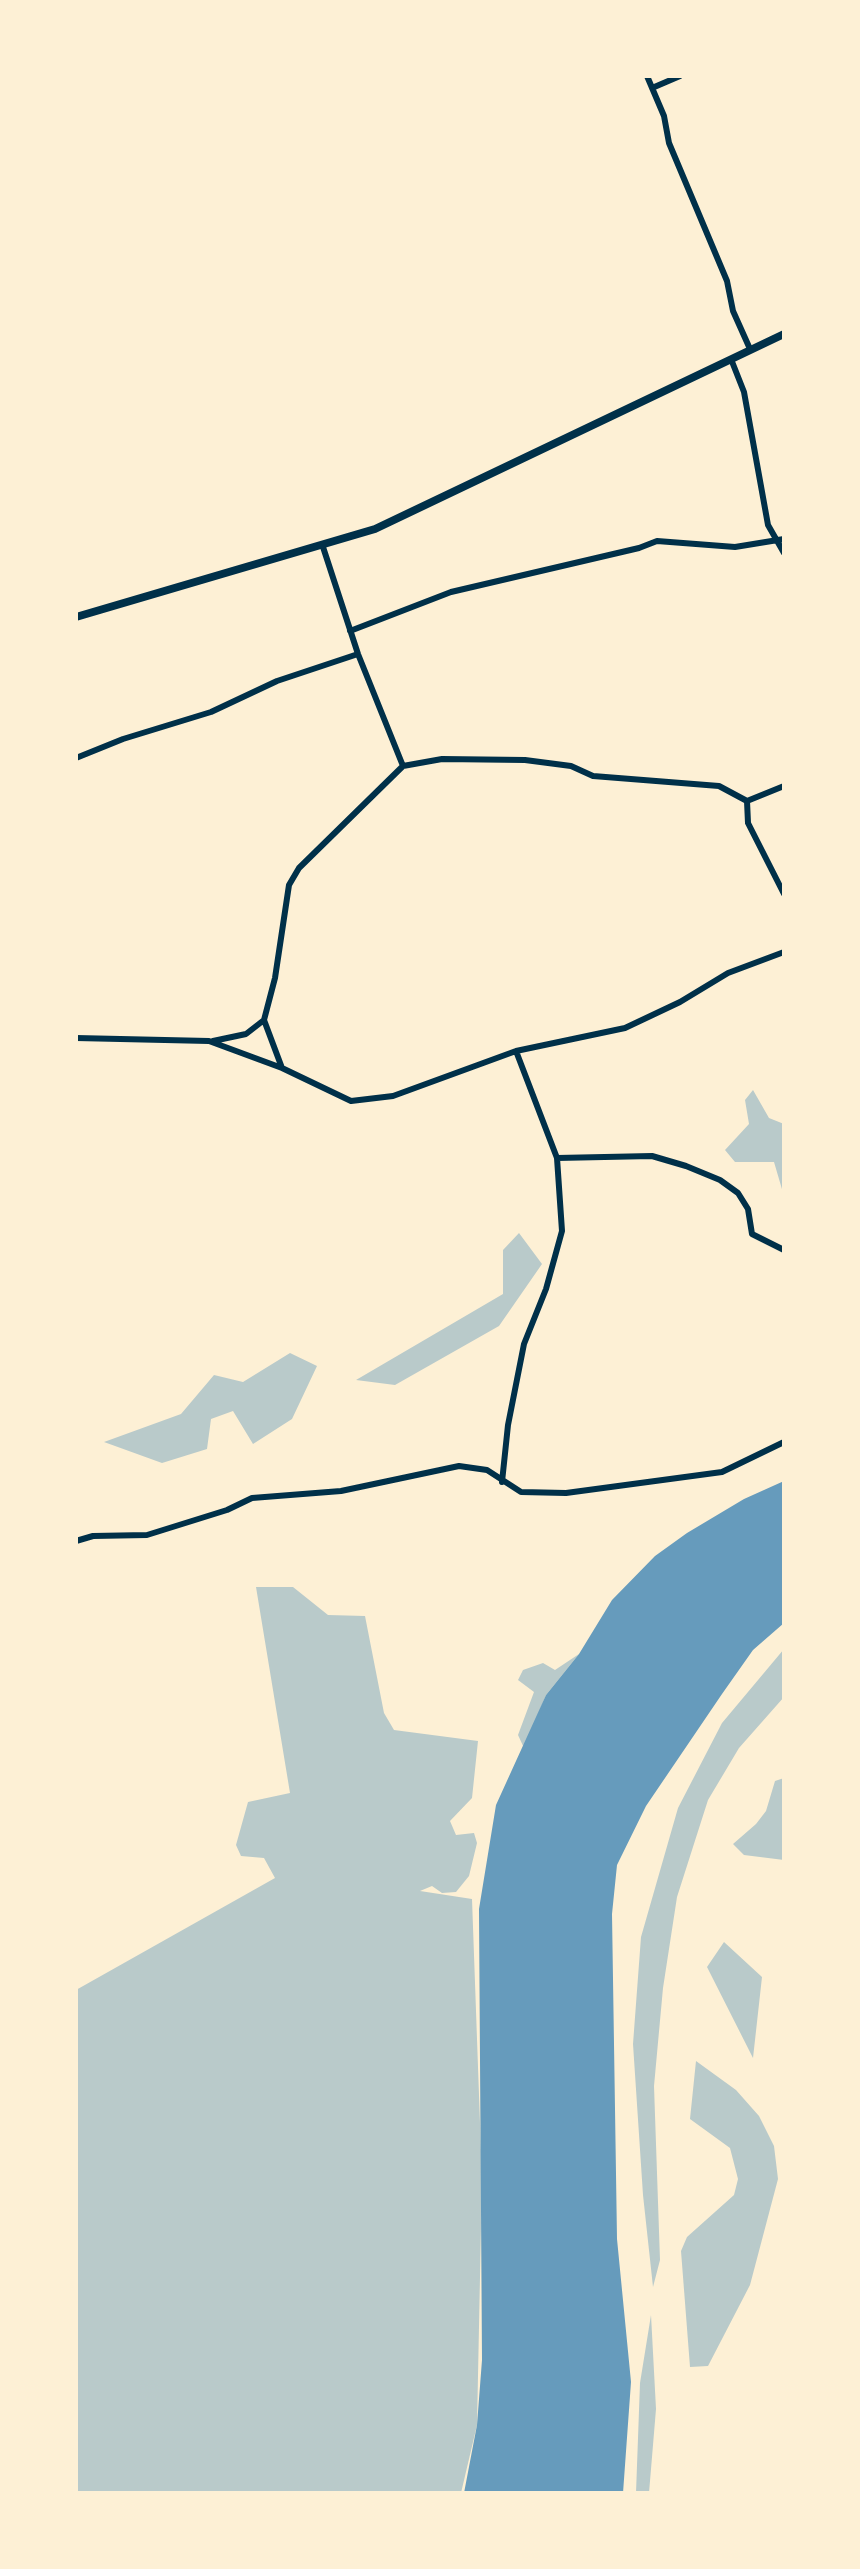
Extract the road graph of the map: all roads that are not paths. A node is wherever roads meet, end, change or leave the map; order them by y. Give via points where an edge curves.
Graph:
1 (647, 76) edge
2 (680, 76) edge
3 (652, 88) junction
4 (784, 334) edge
5 (750, 349) junction
6 (731, 359) junction
7 (781, 540) edge
8 (323, 547) junction
9 (784, 553) edge
10 (76, 617) edge
11 (350, 631) junction
12 (358, 654) junction
13 (76, 758) edge
14 (403, 766) junction
15 (784, 786) edge
16 (747, 801) junction
17 (784, 894) edge
18 (782, 951) edge
19 (264, 1020) junction
20 (76, 1038) edge
21 (209, 1041) junction
22 (516, 1051) junction
23 (282, 1068) junction
24 (557, 1158) junction
25 (784, 1250) edge
26 (784, 1442) edge
27 (502, 1482) junction
28 (76, 1541) edge

1 - 3 street
2 - 3 street
3 - 5 street
4 - 5 main road
5 - 6 main road
6 - 7 street via 744,392 768,525
6 - 8 main road via 458,492
7 - 9 street
7 - 11 street via 735,547 657,541 451,592
8 - 10 main road
8 - 11 street
11 - 12 street
12 - 13 street
12 - 14 street
14 - 16 street via 442,759 525,760 571,766 593,776 719,786
14 - 19 street via 299,868 289,885
15 - 16 street
16 - 17 street via 748,823
18 - 22 street via 728,973 625,1028
19 - 21 street via 246,1034
19 - 23 street
20 - 21 street
21 - 23 street
22 - 23 street via 393,1096 351,1101
22 - 24 street
24 - 25 street via 652,1156 686,1166 738,1193 748,1209 752,1234
24 - 27 street via 562,1231 524,1344
26 - 27 street via 722,1472 566,1493 521,1492
27 - 28 street via 487,1470 459,1466 341,1491 252,1498 147,1535

